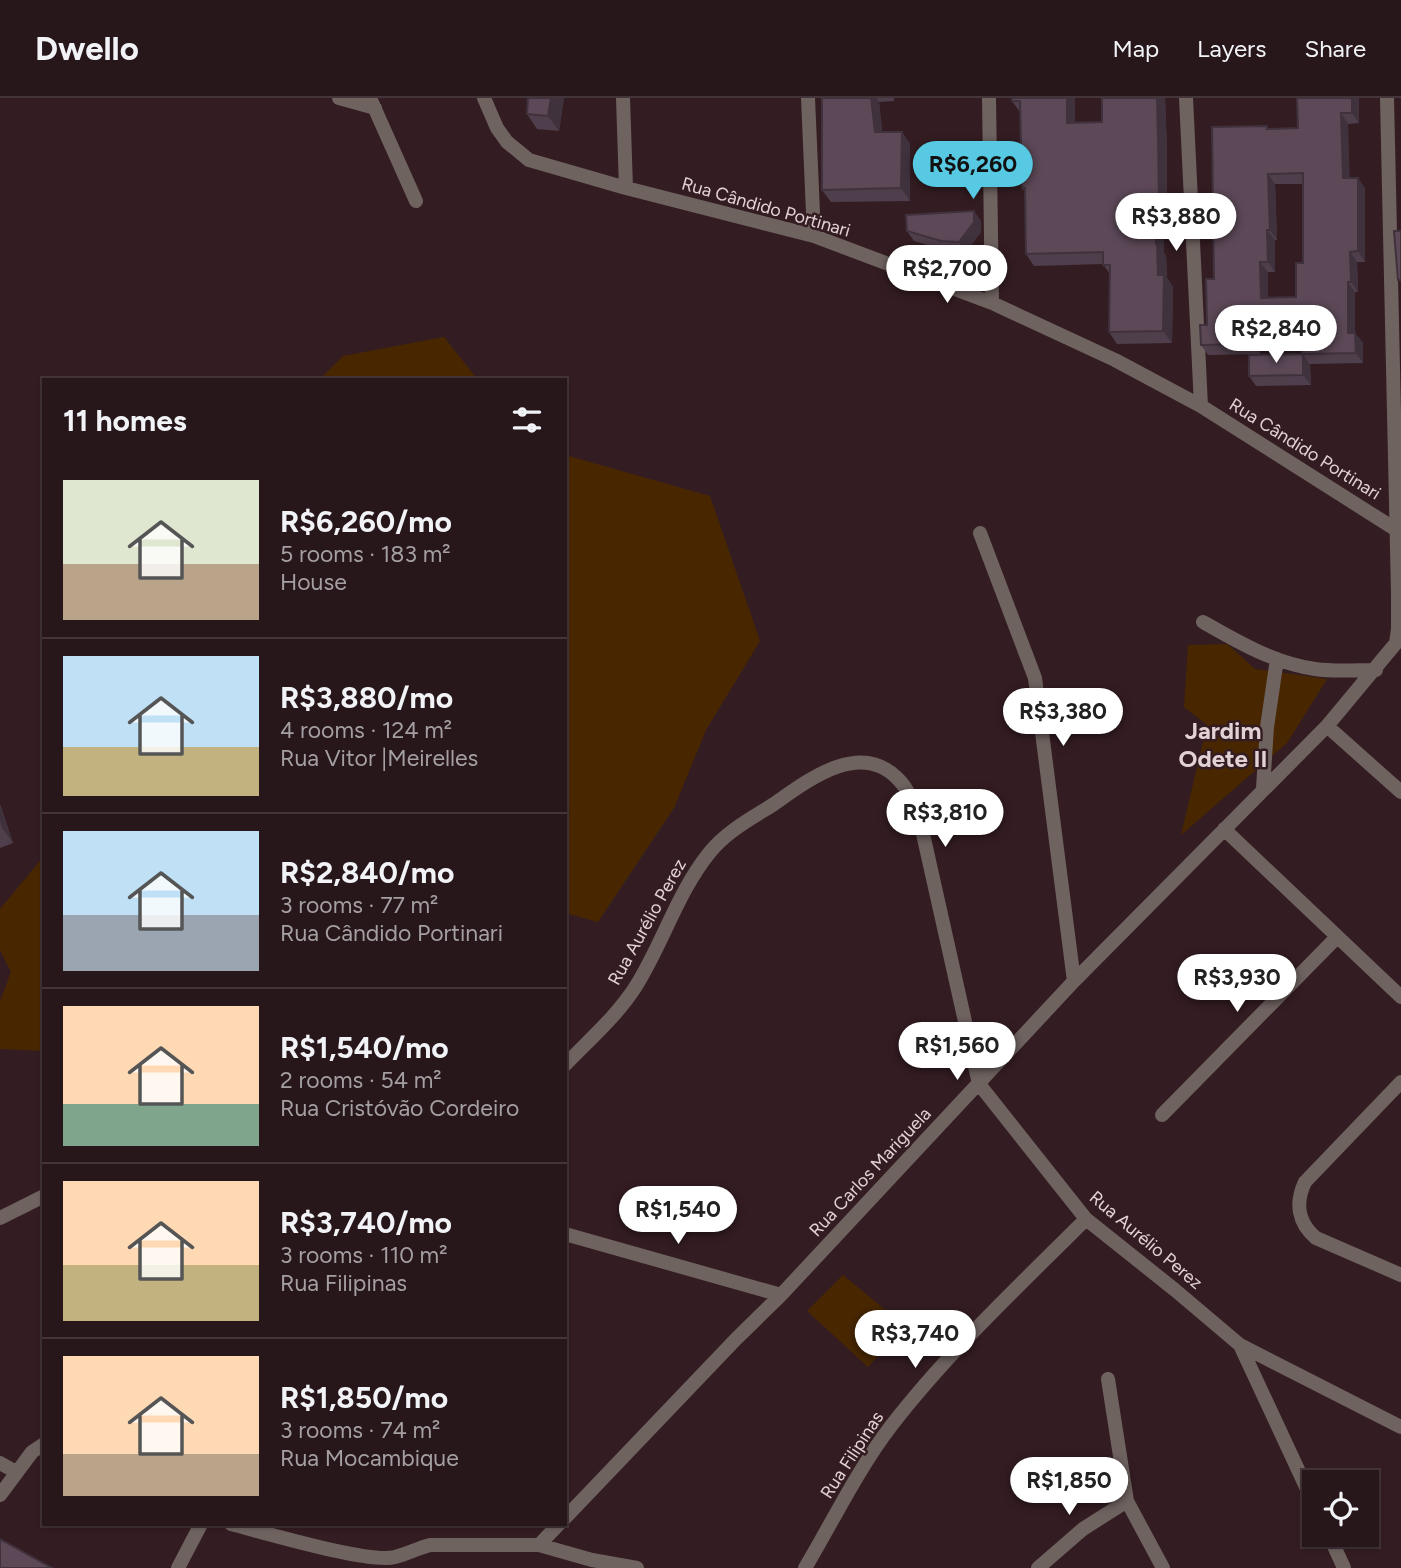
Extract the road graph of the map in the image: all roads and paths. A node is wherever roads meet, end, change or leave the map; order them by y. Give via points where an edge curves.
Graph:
1 (339, 98) edge
2 (484, 98) edge
3 (623, 98) edge
4 (808, 98) edge
5 (989, 98) edge
6 (1186, 98) edge
7 (1387, 98) edge
8 (373, 103) edge
9 (1395, 163) edge
10 (626, 188) junction
11 (416, 201) dead end
12 (814, 236) junction
13 (992, 303) junction
14 (1201, 406) junction
15 (1395, 529) junction
16 (980, 533) dead end
17 (1203, 622) dead end
18 (1276, 659) junction
19 (1376, 670) junction
20 (1327, 726) junction
21 (1263, 788) junction
22 (1401, 792) edge
23 (1224, 829) junction
24 (1337, 937) junction
25 (1074, 981) junction
26 (1401, 997) edge
27 (567, 1063) edge
28 (1401, 1082) edge
29 (979, 1084) junction
30 (1162, 1115) dead end
31 (42, 1197) edge
32 (0, 1218) edge
33 (1086, 1219) junction
34 (567, 1235) edge
35 (1401, 1275) edge
36 (781, 1295) junction
37 (1240, 1345) junction
38 (1108, 1379) dead end
39 (1401, 1427) edge
40 (40, 1451) edge
41 (0, 1463) edge
42 (16, 1472) junction
43 (1302, 1478) edge
44 (0, 1495) edge
45 (1127, 1501) junction
46 (567, 1516) edge
47 (200, 1526) edge
48 (240, 1526) edge
49 (557, 1526) edge
50 (539, 1545) junction
51 (1334, 1547) edge
52 (391, 1563) edge
53 (590, 1564) edge
54 (178, 1568) edge
55 (637, 1568) edge
56 (805, 1568) edge
57 (1038, 1568) edge
58 (1163, 1568) edge
59 (1344, 1568) edge

1 - 8 street
2 - 10 street, Rua Cândido Portinari via 507,142 529,160
3 - 10 street
4 - 12 street
5 - 13 street
6 - 14 street
7 - 9 street, Rua Carlos Mariguela
8 - 11 street
9 - 15 street, Rua Carlos Mariguela
10 - 12 street, Rua Cândido Portinari
12 - 13 street, Rua Cândido Portinari
13 - 14 street, Rua Cândido Portinari
14 - 15 street, Rua Cândido Portinari
15 - 19 street, Rua Carlos Mariguela via 1398,637
16 - 25 street via 1035,678
17 - 18 street
18 - 19 street via 1315,669
18 - 21 street
19 - 20 street, Rua Carlos Mariguela
20 - 21 street, Rua Carlos Mariguela
20 - 22 street
21 - 23 street, Rua Carlos Mariguela
23 - 24 street
23 - 25 street, Rua Carlos Mariguela
24 - 26 street
24 - 30 street
25 - 29 street, Rua Carlos Mariguela
27 - 29 street, Rua Aurélio Perez via 635,988 695,872 724,837 816,776 836,766 864,764 896,776 921,824
28 - 35 street via 1305,1182 1299,1209 1307,1231 1316,1238
29 - 33 street, Rua Aurélio Perez
29 - 36 street, Rua Carlos Mariguela
31 - 32 street
33 - 37 street, Rua Aurélio Perez
33 - 56 street, Rua Filipinas via 948,1358 891,1427
34 - 36 street
36 - 46 street, Rua Carlos Mariguela
37 - 39 street
37 - 43 street, Rua Aurélio Perez
38 - 45 street
40 - 42 street
41 - 42 street
42 - 44 street
45 - 57 street via 1083,1529
45 - 58 street
47 - 54 street
48 - 52 street
49 - 50 street
50 - 52 street via 430,1545
50 - 53 street
51 - 59 street
53 - 55 street

